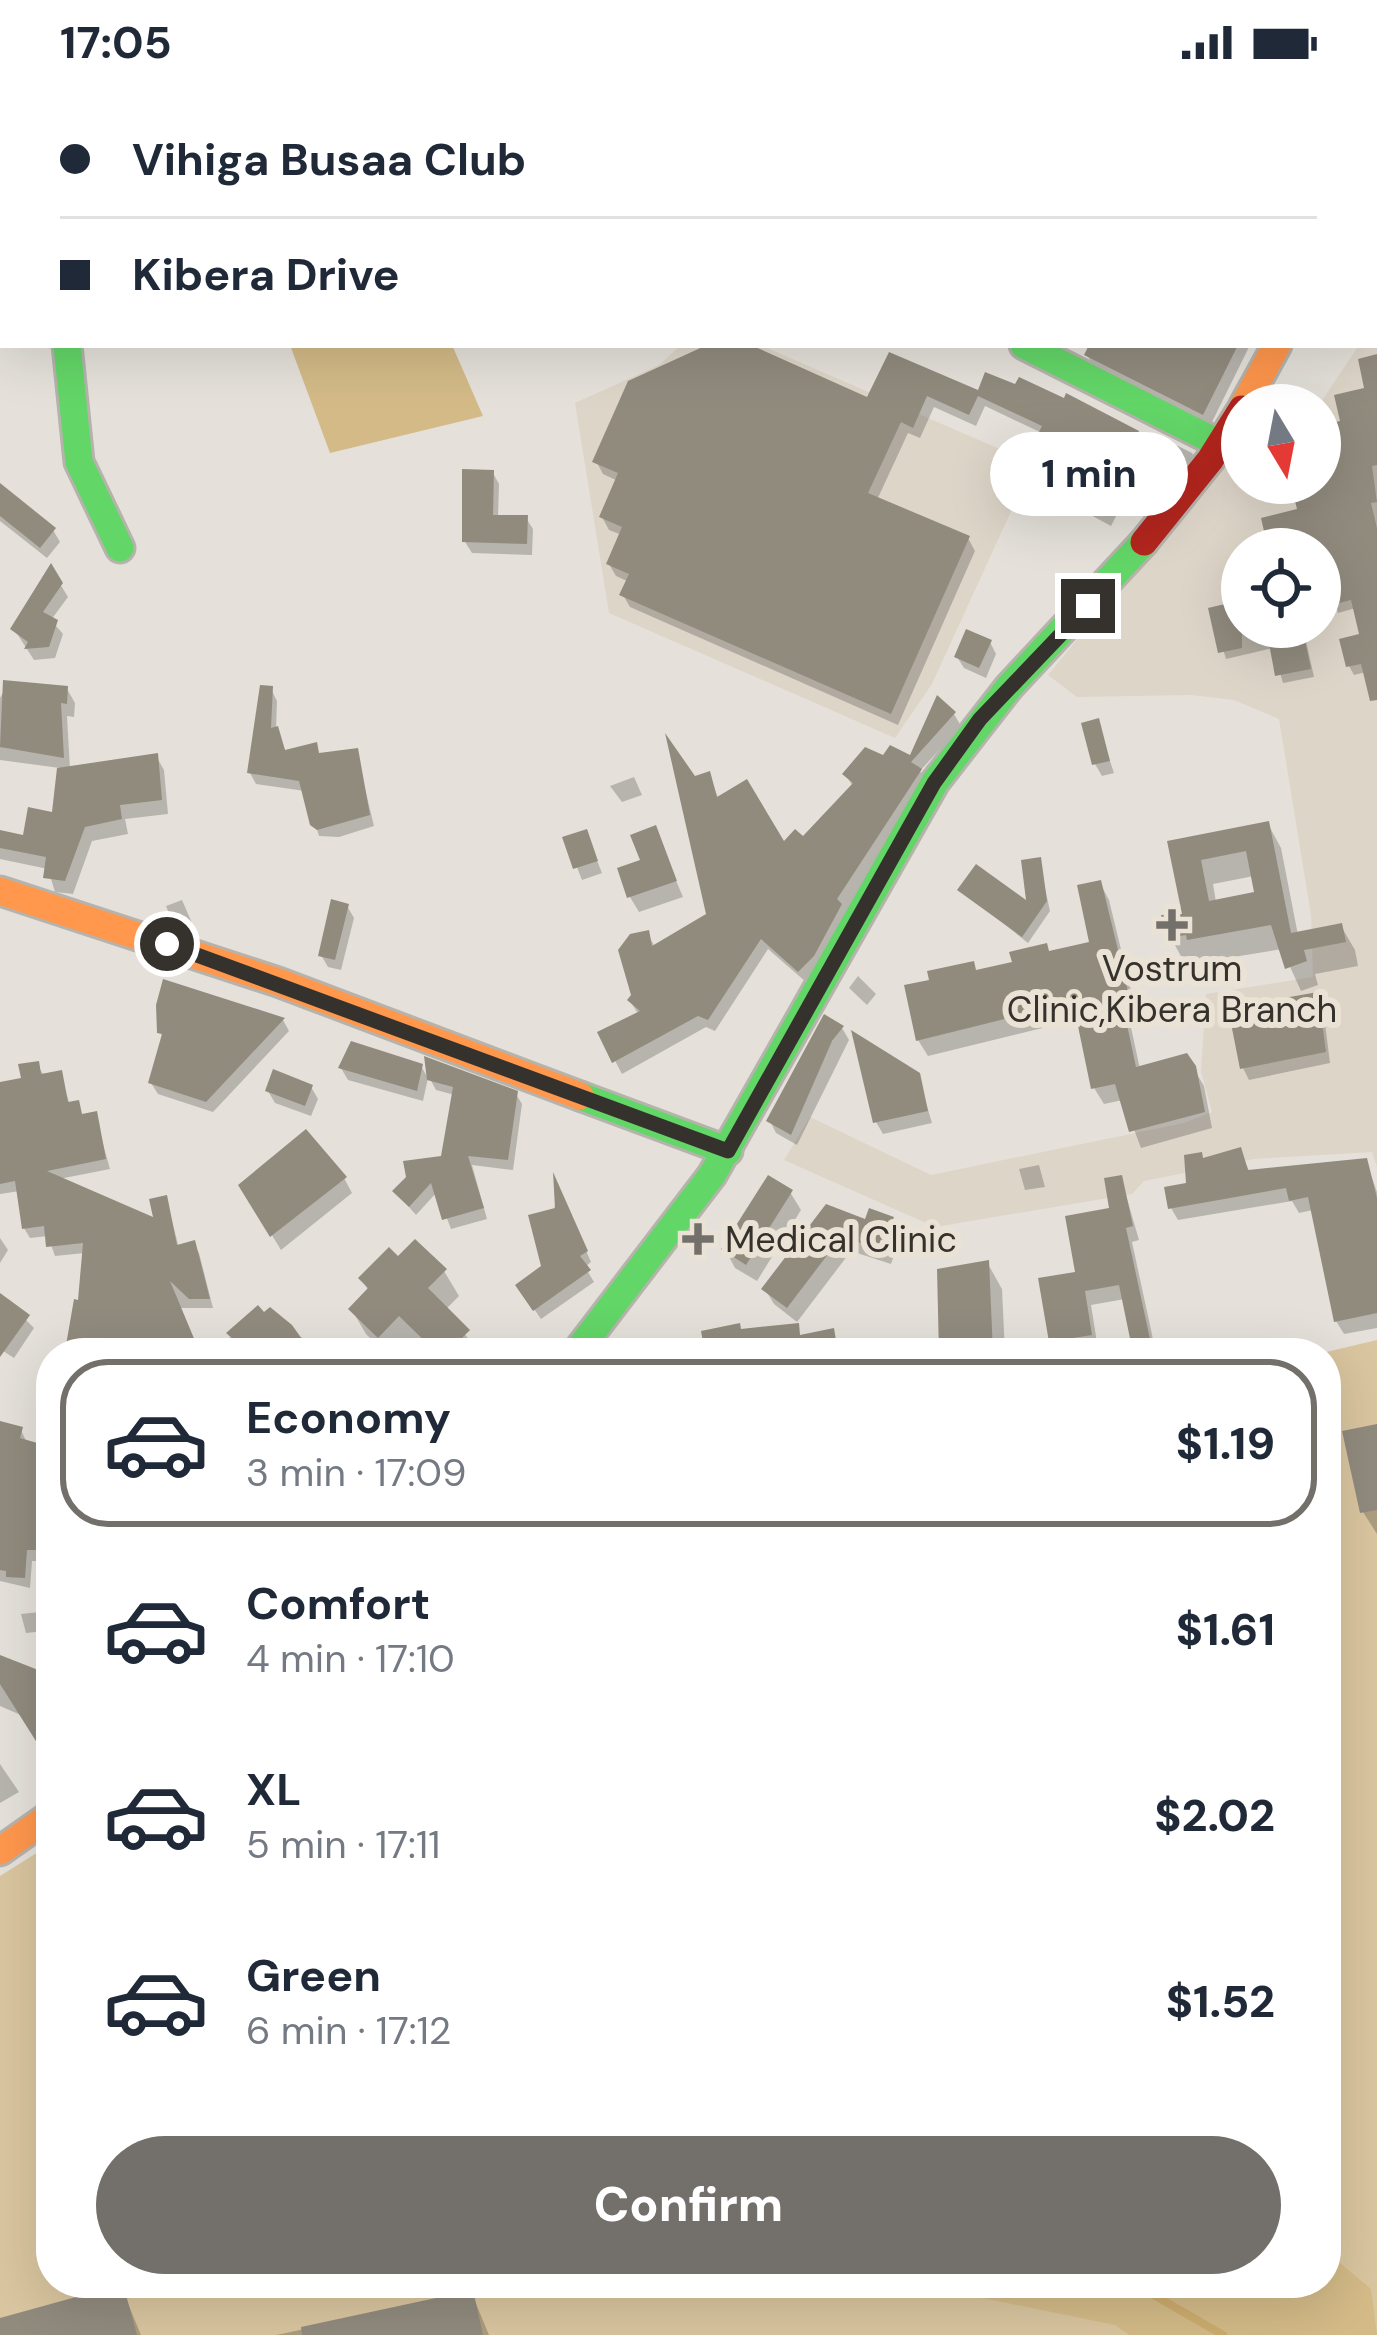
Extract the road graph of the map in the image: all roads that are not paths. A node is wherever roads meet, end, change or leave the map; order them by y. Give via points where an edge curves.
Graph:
1 (67, 348) edge
2 (1275, 348) edge
3 (1068, 354) edge
4 (1256, 384) edge
5 (1221, 444) edge
6 (1221, 446) edge
7 (120, 548) dead end
8 (0, 891) edge
9 (728, 1151) junction
10 (590, 1338) edge
11 (36, 1825) edge
12 (0, 1850) edge

1 - 7 street via 80,462
2 - 4 street
3 - 5 street
6 - 9 street via 1098,595 980,719 934,783
8 - 9 street via 278,982
9 - 10 street
11 - 12 street

